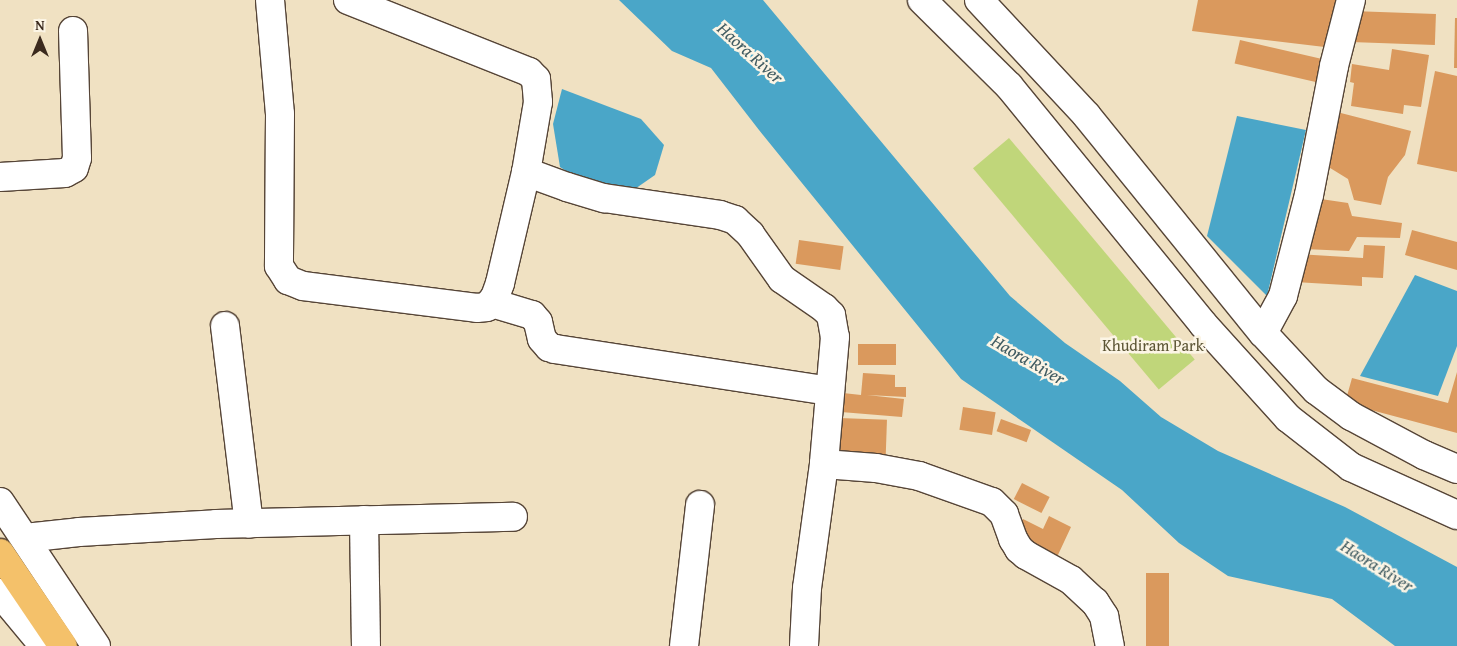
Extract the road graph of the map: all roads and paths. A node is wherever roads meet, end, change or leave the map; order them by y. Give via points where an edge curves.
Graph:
1 (270, 0) edge
2 (348, 0) edge
3 (922, 0) edge
4 (979, 0) edge
5 (1351, 0) edge
6 (73, 31) dead end
7 (526, 172) junction
8 (0, 177) edge
9 (492, 303) junction
10 (225, 326) dead end
11 (1263, 333) junction
12 (830, 391) junction
13 (824, 464) junction
14 (1457, 469) edge
15 (0, 502) edge
16 (700, 505) dead end
17 (1457, 515) edge
18 (513, 517) dead end
19 (364, 520) junction
20 (249, 524) junction
21 (25, 538) junction
22 (0, 553) edge
23 (0, 593) edge
24 (44, 646) edge
25 (63, 646) edge
26 (96, 646) edge
27 (366, 646) edge
28 (684, 646) edge
29 (804, 646) edge
30 (1110, 646) edge

1 - 9 street via 280,114 278,222 282,273 288,280 303,286 477,308
2 - 7 street via 529,72 536,80 538,102
3 - 17 street via 1009,86 1203,324 1288,418 1351,467
4 - 11 street via 1087,116
5 - 11 street via 1285,289 1277,311
6 - 8 street via 77,158 74,168 65,173
7 - 9 street via 500,284
7 - 12 street via 604,198 735,220 750,234 782,279 831,315 835,337
9 - 12 street via 532,314 538,322 542,339 555,349
10 - 20 street
11 - 14 street via 1316,390 1351,416
12 - 13 street
13 - 29 street via 807,588
13 - 30 street via 920,476 992,502 1004,514 1019,549 1072,580 1096,602 1104,616
15 - 21 street
16 - 28 street
18 - 19 street
19 - 20 street
19 - 27 street
20 - 21 street via 79,532
21 - 26 street
22 - 25 main road
23 - 24 street

